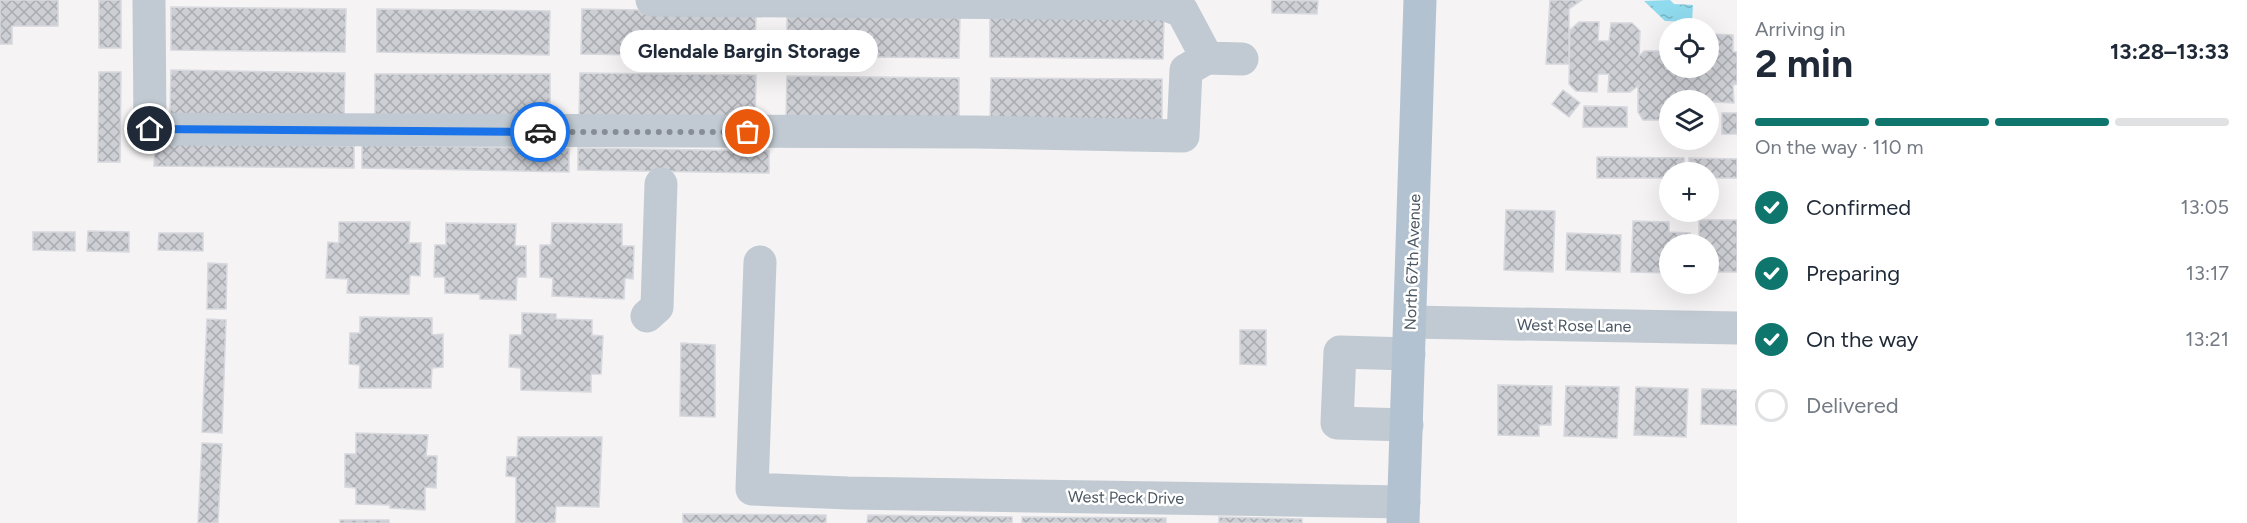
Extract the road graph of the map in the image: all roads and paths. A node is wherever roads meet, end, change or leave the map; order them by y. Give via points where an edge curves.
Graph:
1 (149, 0) edge
2 (652, 0) edge
3 (1420, 0) edge
4 (1207, 58) junction
5 (1242, 59) dead end
6 (661, 184) dead end
7 (760, 262) dead end
8 (647, 316) dead end
9 (1410, 322) junction
10 (1737, 328) edge
11 (1409, 354) junction
12 (1407, 425) junction
13 (1404, 512) edge

1 - 4 street via 150,129 1183,136 1186,70
2 - 4 street via 1164,4 1182,12
3 - 9 main road, North 67th Avenue
4 - 5 street
6 - 8 street via 657,307
7 - 13 street, West Peck Drive via 752,489
9 - 10 street, West Rose Lane
9 - 11 main road, North 67th Avenue
11 - 12 main road, North 67th Avenue
11 - 12 street via 1340,352 1337,423
12 - 13 main road, North 67th Avenue

